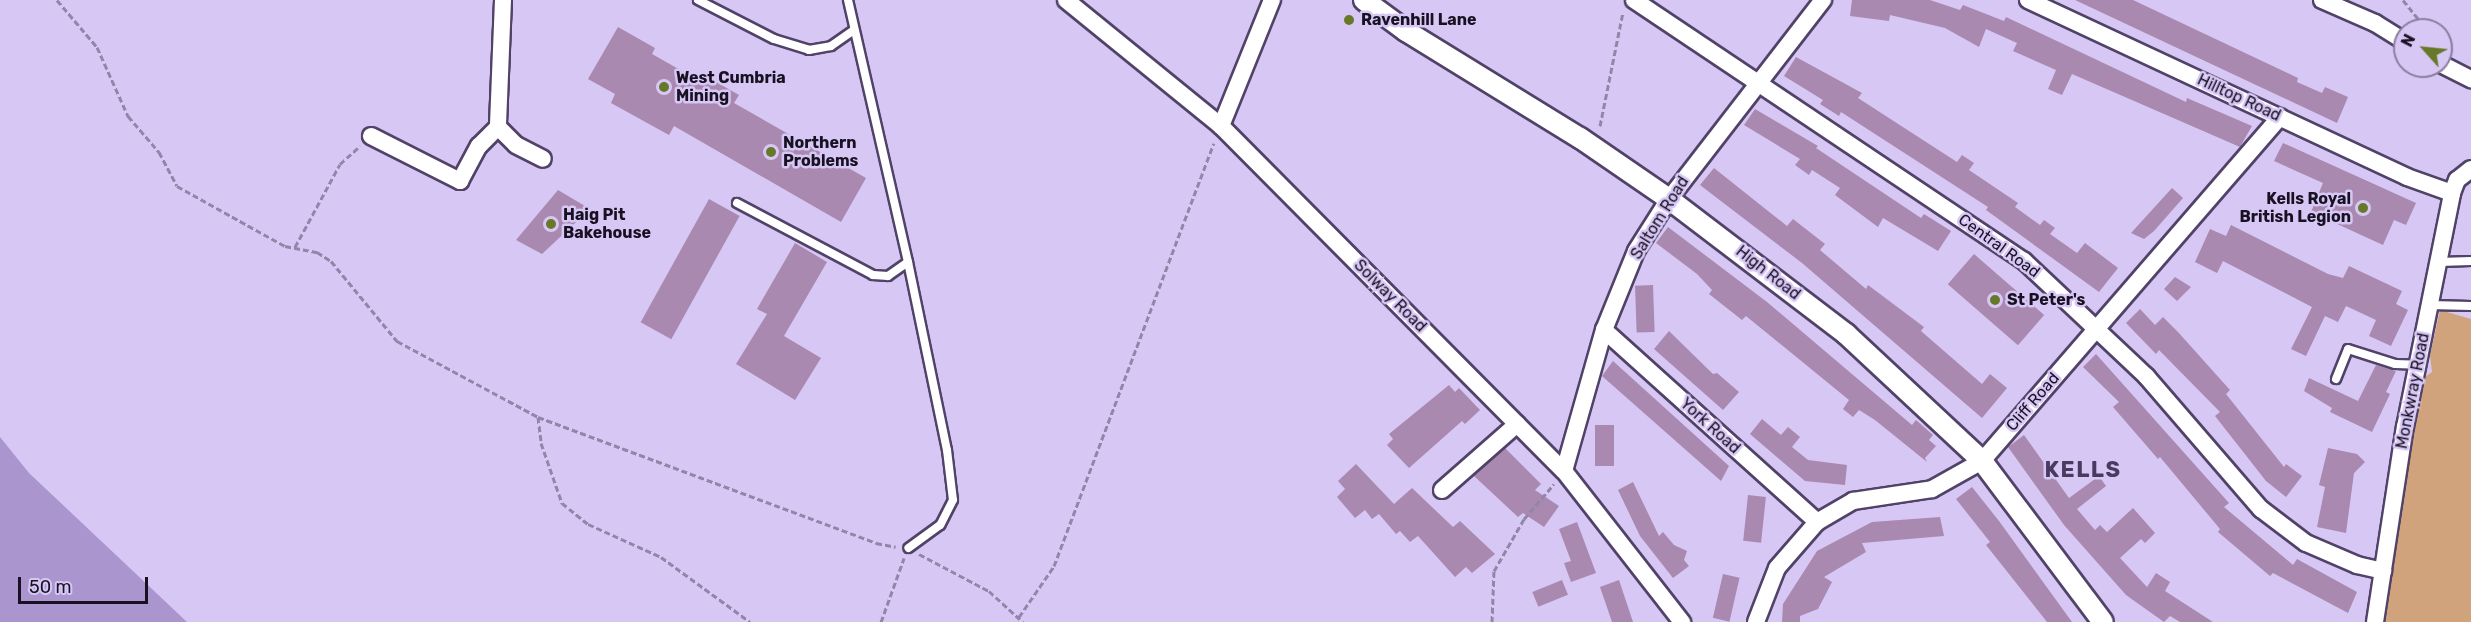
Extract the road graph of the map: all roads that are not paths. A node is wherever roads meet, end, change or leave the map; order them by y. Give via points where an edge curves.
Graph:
1 (503, 0) edge
2 (698, 0) edge
3 (848, 0) edge
4 (1066, 0) edge
5 (1272, 0) edge
6 (1364, 0) edge
7 (1822, 0) edge
8 (2028, 0) edge
9 (2322, 0) edge
10 (1629, 5) edge
11 (854, 30) junction
12 (2393, 34) edge
13 (2453, 70) edge
14 (2471, 78) edge
15 (1758, 82) junction
16 (2280, 117) junction
17 (1221, 126) junction
18 (498, 127) junction
19 (371, 136) road end
20 (543, 159) dead end
21 (2471, 169) edge
22 (2452, 193) junction
23 (1669, 199) junction
24 (737, 203) dead end
25 (2471, 261) edge
26 (908, 262) junction
27 (2439, 262) junction
28 (2430, 305) junction
29 (2471, 306) edge
30 (2098, 327) junction
31 (1604, 330) junction
32 (2418, 365) junction
33 (2336, 379) dead end
34 (1517, 424) junction
35 (1982, 461) junction
36 (1564, 471) junction
37 (1442, 490) dead end
38 (1817, 522) junction
39 (908, 548) road end
40 (2383, 571) junction
41 (1682, 622) edge
42 (1756, 622) edge
43 (2103, 622) edge
44 (2375, 622) edge

1 - 18 street
2 - 11 lane via 774,39 809,50 831,46
3 - 11 lane
4 - 17 street, Solway Road
5 - 17 street
6 - 23 street, High Road via 1406,31 1580,138
7 - 15 street, Saltom Road
8 - 16 street, Hilltop Road
9 - 12 street
10 - 15 street, Central Road
11 - 26 lane
13 - 14 street
15 - 23 street, Saltom Road
15 - 30 street, Central Road via 2024,261
16 - 22 street, Hilltop Road via 2407,177
16 - 30 street, Cliff Road
17 - 34 street, Solway Road
18 - 19 street via 479,146 460,181
18 - 20 street via 516,145
21 - 22 street, Monkwray Road via 2457,180
22 - 27 street, Monkwray Road
23 - 31 street, Saltom Road via 1636,251
23 - 35 street, High Road via 1846,334
24 - 26 lane via 873,275 888,276
25 - 27 lane
26 - 39 lane via 947,450 953,500 940,525
27 - 28 street, Monkwray Road
28 - 29 lane
28 - 32 street, Monkwray Road
30 - 35 street, Cliff Road
30 - 40 street, Central Road via 2190,423 2261,509 2306,543 2357,565
31 - 36 street, Saltom Road
31 - 38 street, York Road
32 - 33 lane via 2395,364 2348,349
32 - 40 street, Monkwray Road
34 - 36 street, Solway Road
34 - 37 street
35 - 38 street, Cliff Road via 1932,489 1853,501
35 - 43 street, High Road
36 - 41 street, Solway Road
38 - 42 street, Cliff Road via 1776,568
40 - 44 street, Monkwray Road

